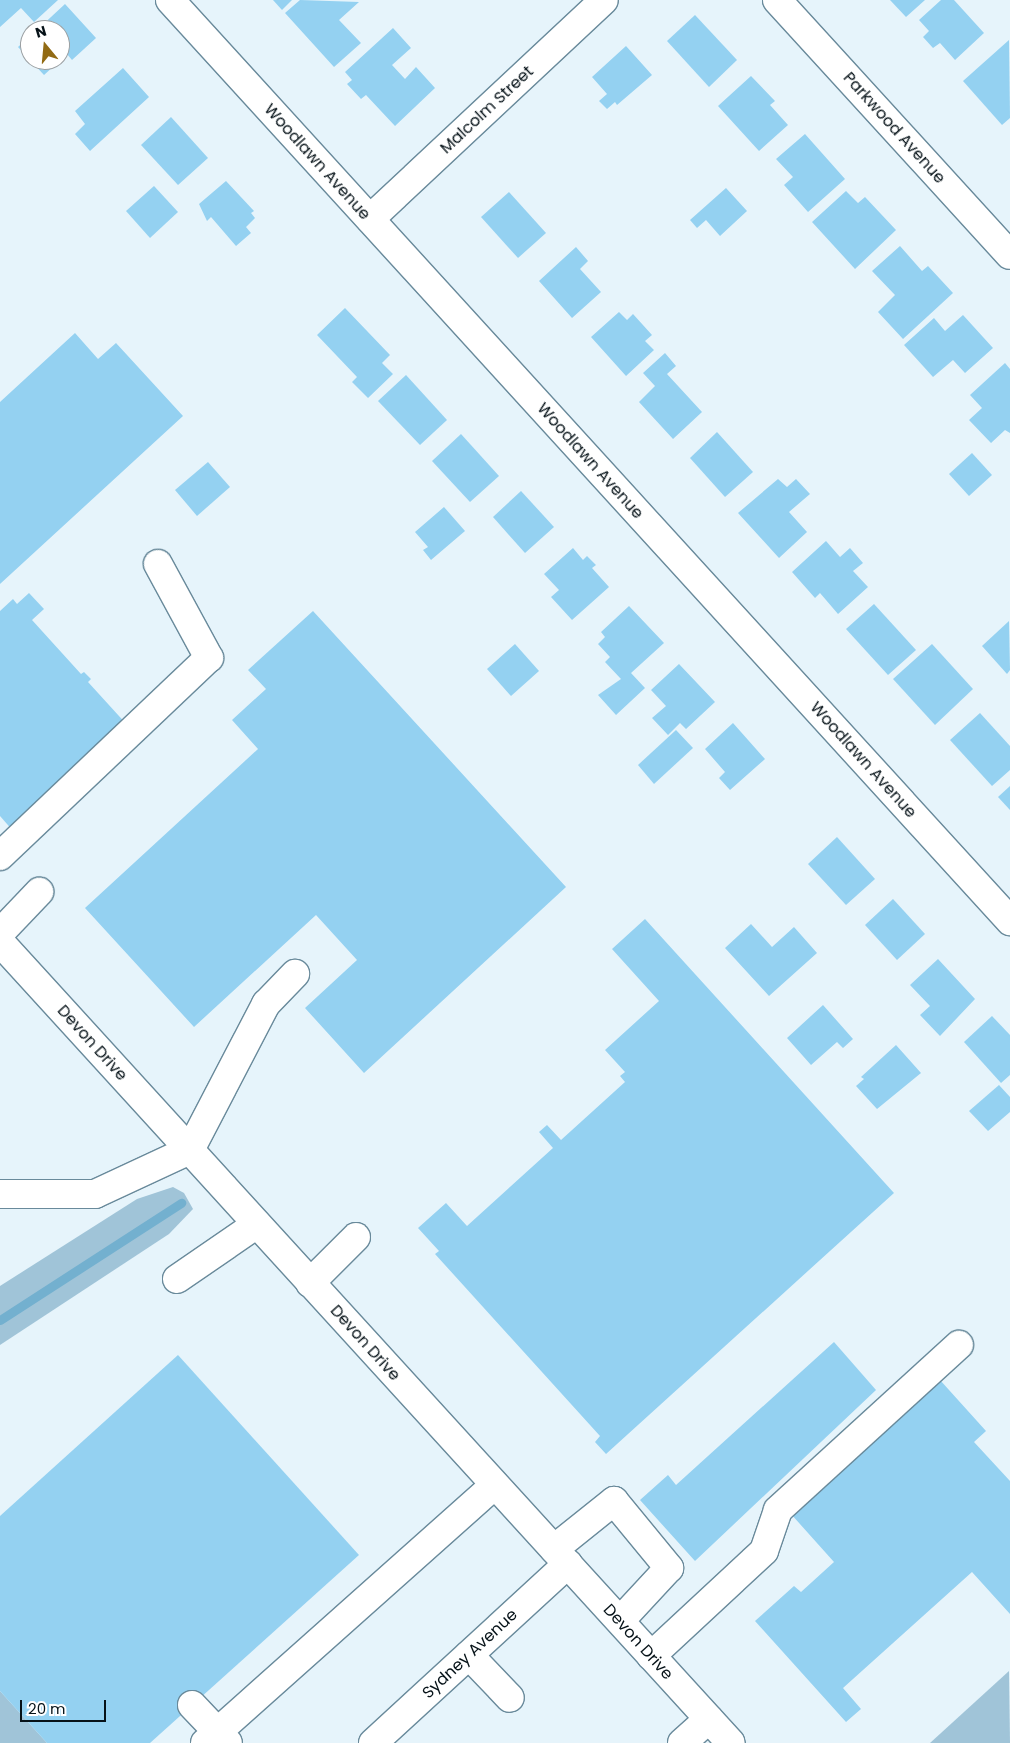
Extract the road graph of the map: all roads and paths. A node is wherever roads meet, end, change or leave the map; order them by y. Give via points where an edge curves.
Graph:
1 (170, 0) edge
2 (604, 0) edge
3 (777, 0) edge
4 (370, 219) junction
5 (1010, 255) edge
6 (158, 564) dead end
7 (0, 856) edge
8 (39, 892) dead end
9 (1010, 921) edge
10 (0, 933) edge
11 (0, 942) edge
12 (295, 974) dead end
13 (190, 1150) junction
14 (0, 1194) edge
15 (257, 1224) junction
16 (356, 1238) dead end
17 (177, 1279) dead end
18 (310, 1282) junction
19 (958, 1345) dead end
20 (495, 1485) junction
21 (561, 1557) junction
22 (620, 1621) junction
23 (469, 1655) junction
24 (651, 1656) junction
25 (510, 1698) dead end
26 (192, 1705) dead end
27 (709, 1719) junction
28 (217, 1739) edge
29 (373, 1743) edge
30 (682, 1743) edge
31 (731, 1743) edge

1 - 4 street, Woodlawn Avenue
2 - 4 street, Malcolm Street
3 - 5 street, Parkwood Avenue
4 - 9 street, Woodlawn Avenue
6 - 7 street via 209,658
8 - 10 street
11 - 13 street, Devon Drive
12 - 13 street via 266,1004
13 - 14 street via 95,1194
13 - 15 street, Devon Drive
15 - 17 street
15 - 18 street, Devon Drive
16 - 18 street
18 - 20 street, Devon Drive
19 - 24 street via 778,1510 764,1551
20 - 21 street, Devon Drive
20 - 28 street
21 - 22 street, Devon Drive
21 - 22 street, Sydney Avenue via 614,1501 669,1568
21 - 23 street, Sydney Avenue
22 - 24 street, Devon Drive
23 - 25 street
23 - 29 street, Sydney Avenue
24 - 27 street, Devon Drive
26 - 28 street
27 - 30 street
27 - 31 street, Devon Drive

